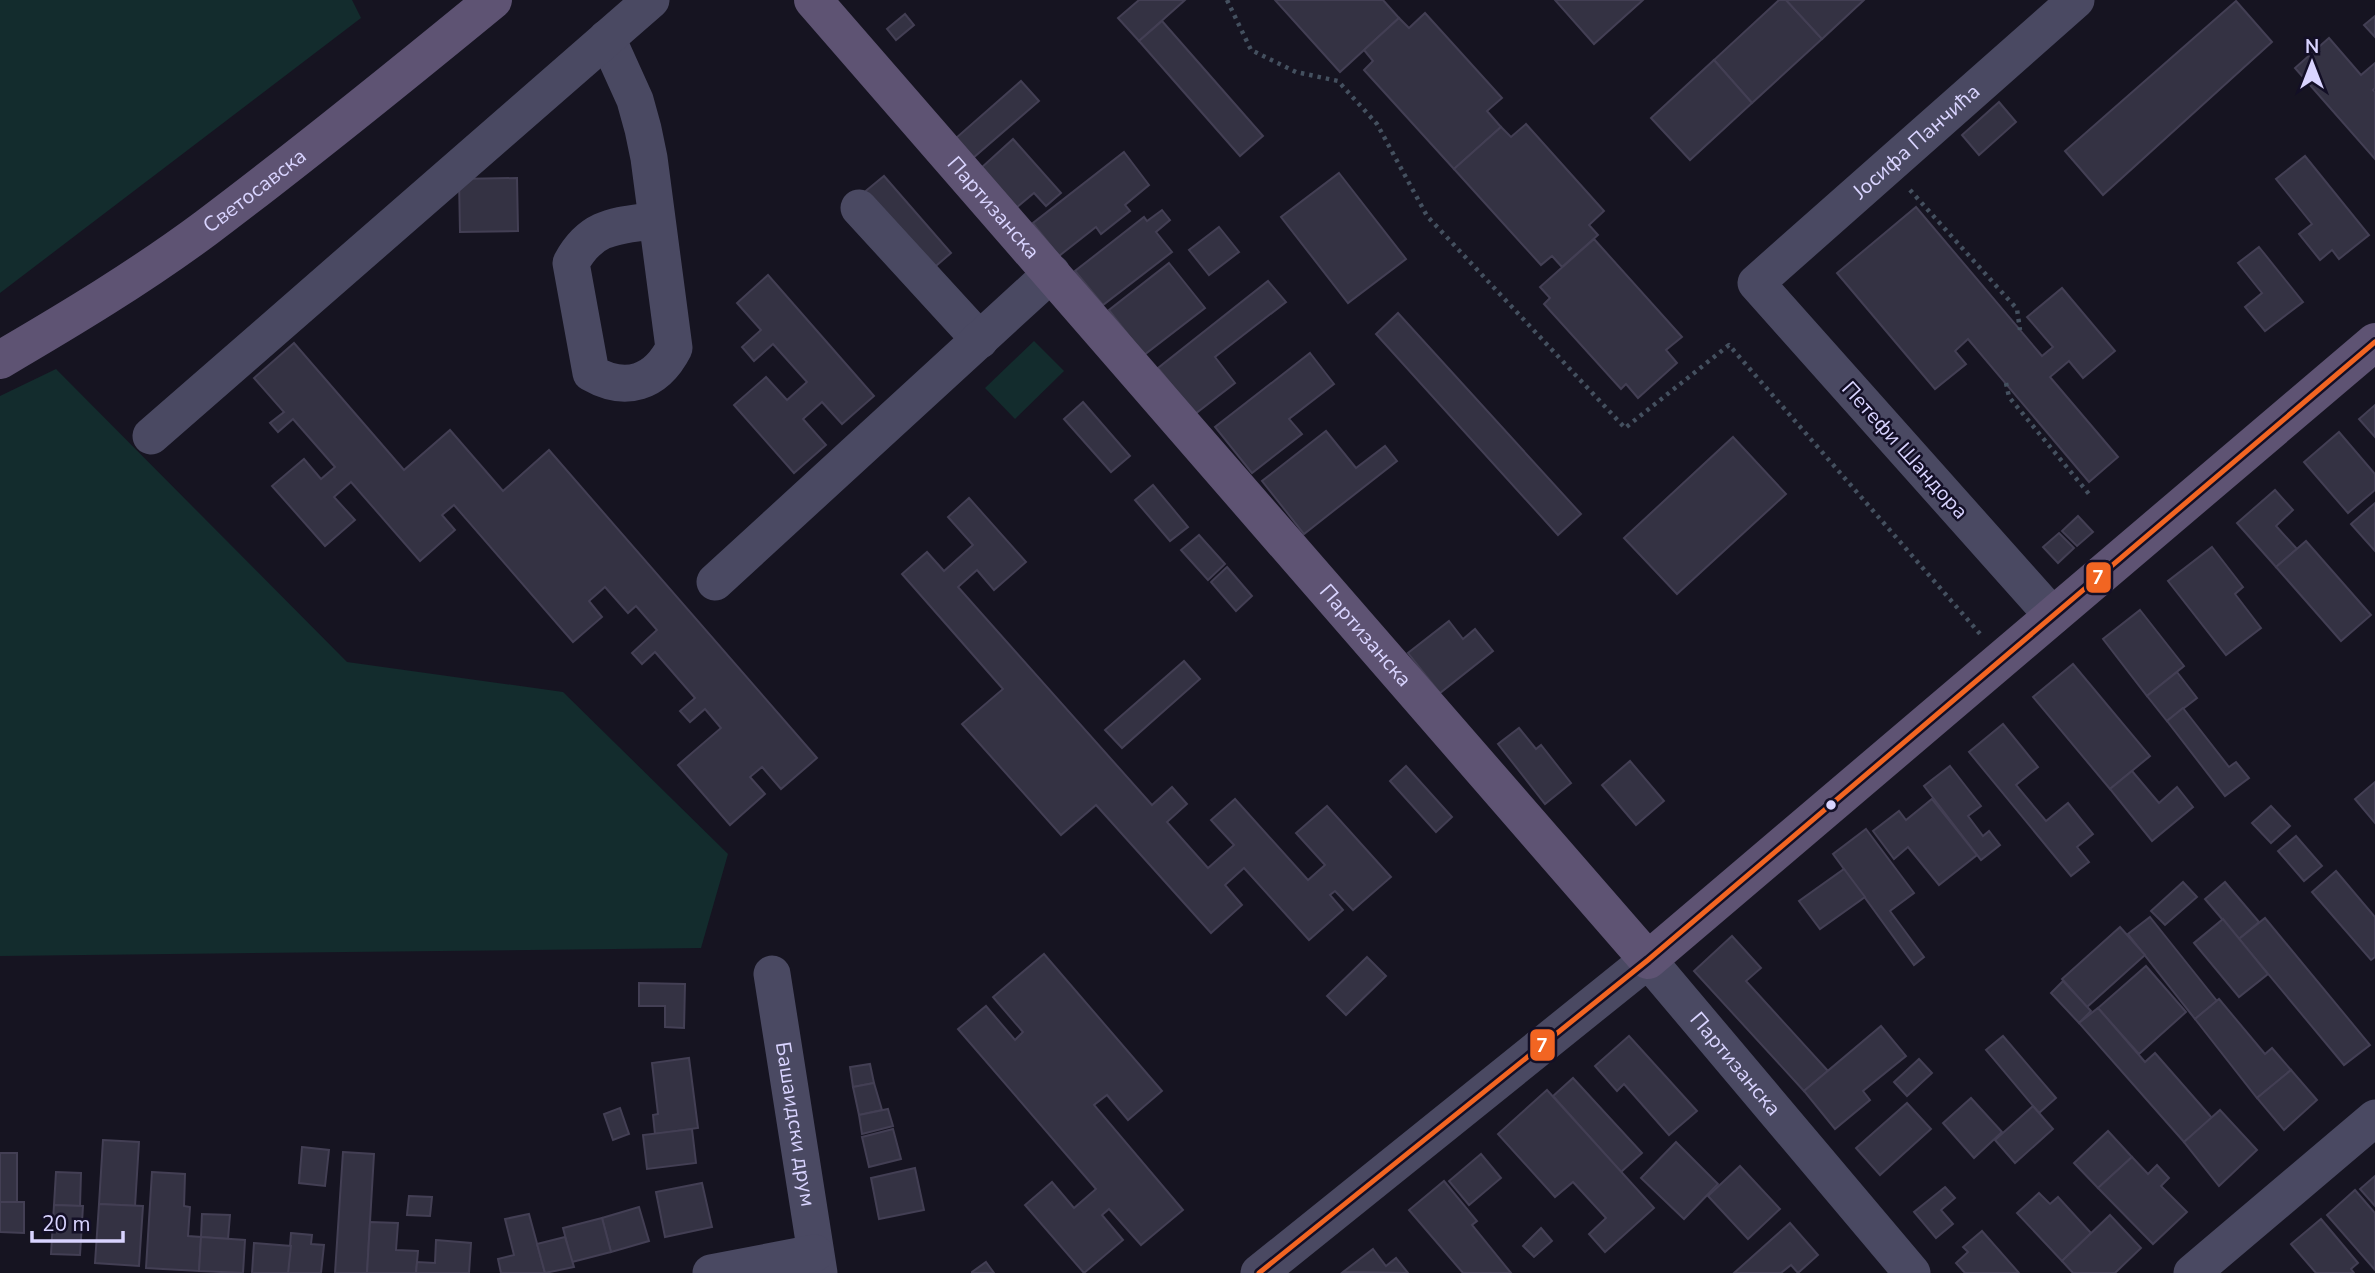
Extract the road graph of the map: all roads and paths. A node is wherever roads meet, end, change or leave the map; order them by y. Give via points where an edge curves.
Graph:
1 (493, 0) edge
2 (651, 0) edge
3 (813, 0) edge
4 (1227, 0) edge
5 (2076, 0) edge
6 (461, 14) edge
7 (607, 38) junction
8 (1905, 184) dead end
9 (859, 208) dead end
10 (657, 220) dead end
11 (1052, 273) junction
12 (1756, 283) joint
13 (2020, 330) dead end
14 (980, 340) junction
15 (2375, 342) edge
16 (0, 360) edge
17 (2006, 383) dead end
18 (151, 436) dead end
19 (2089, 494) dead end
20 (715, 582) dead end
21 (2053, 616) junction
22 (2003, 659) junction
23 (1648, 960) junction
24 (772, 974) dead end
25 (2375, 1118) edge
26 (817, 1263) edge
27 (711, 1273) edge
28 (1259, 1273) edge
29 (1912, 1273) edge
30 (2192, 1273) edge

1 - 6 main road, Светосавска
2 - 7 street
3 - 11 main road, Партизанска
4 - 22 path via 1251,50 1296,72 1338,81 1377,124 1427,216 1625,428 1729,345
5 - 12 street, Јосифа Панчића
6 - 16 main road, Светосавска via 205,229 74,317
7 - 10 street via 640,120
7 - 18 street
8 - 13 path via 2017,309
9 - 14 street
11 - 14 street
11 - 23 main road, Партизанска
12 - 21 street, Петефи Шандора
14 - 20 street
15 - 21 main road
17 - 19 path via 2009,397
21 - 22 main road
22 - 23 main road
23 - 28 street
23 - 29 street, Партизанска
24 - 26 street, Башаидски друм
25 - 30 street
26 - 27 street

